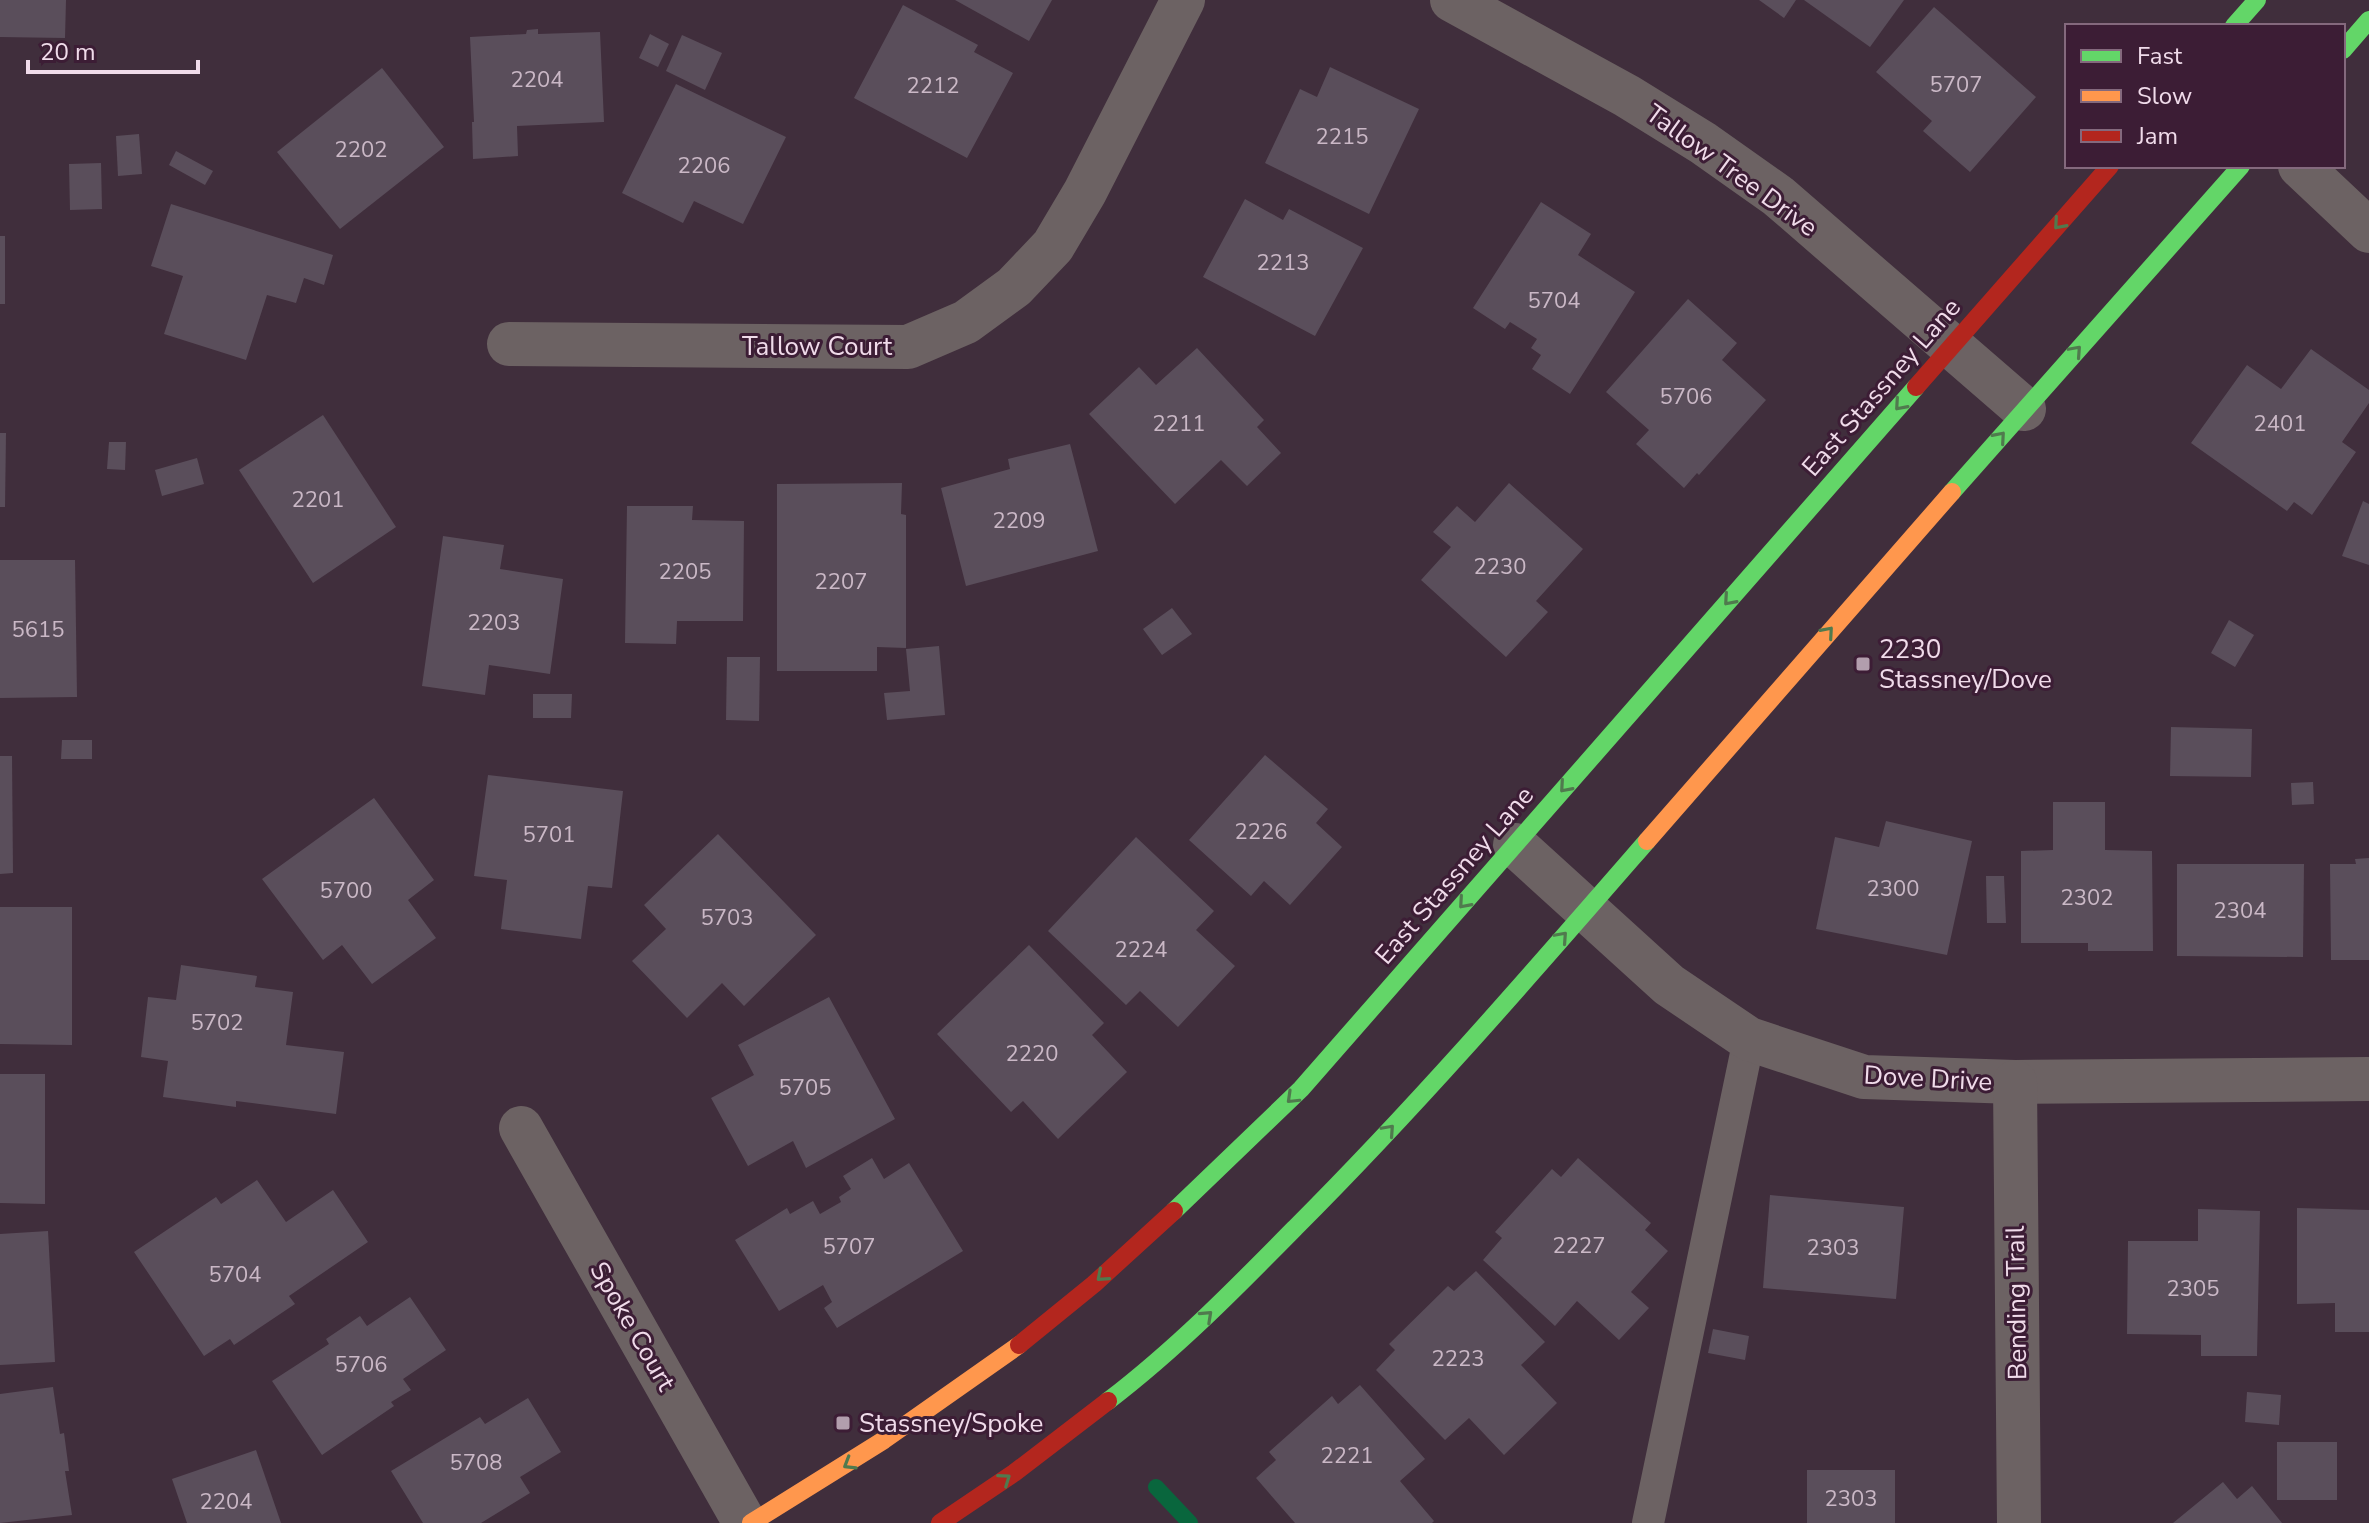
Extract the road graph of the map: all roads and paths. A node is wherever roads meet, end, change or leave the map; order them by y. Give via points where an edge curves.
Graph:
1 (1183, 0) edge
2 (1452, 0) edge
3 (2257, 0) edge
4 (2369, 20) edge
5 (2236, 24) edge
6 (2345, 48) edge
7 (2108, 168) edge
8 (2239, 168) edge
9 (2302, 168) edge
10 (2369, 231) edge
11 (509, 344) dead end
12 (1952, 346) junction
13 (2024, 409) junction
14 (1515, 845) junction
15 (1586, 911) junction
16 (1749, 1039) junction
17 (2369, 1079) edge
18 (2015, 1082) junction
19 (521, 1128) dead end
20 (745, 1523) edge
21 (751, 1523) edge
22 (940, 1523) edge
23 (1648, 1523) edge
24 (2019, 1523) edge

1 - 11 street, Tallow Court via 1053,246 1014,287 966,322 908,347
2 - 12 street, Tallow Tree Drive via 1703,143 1778,196
3 - 5 main road
4 - 6 main road
7 -> 12 main road, East Stassney Lane
13 -> 8 main road
9 - 10 street
12 - 13 street, Tallow Tree Drive
12 -> 14 main road, East Stassney Lane
15 -> 13 main road
14 - 15 street, Dove Drive
14 -> 21 main road, East Stassney Lane via 1301,1089 1160,1226 946,1399
15 - 16 street, Dove Drive via 1669,985
22 -> 15 main road via 1083,1421 1217,1307 1357,1166
16 - 18 street, Dove Drive via 1864,1077
16 - 23 lane
17 - 18 street, Dove Drive
18 - 24 street, Bending Trail
19 - 20 street, Spoke Court

